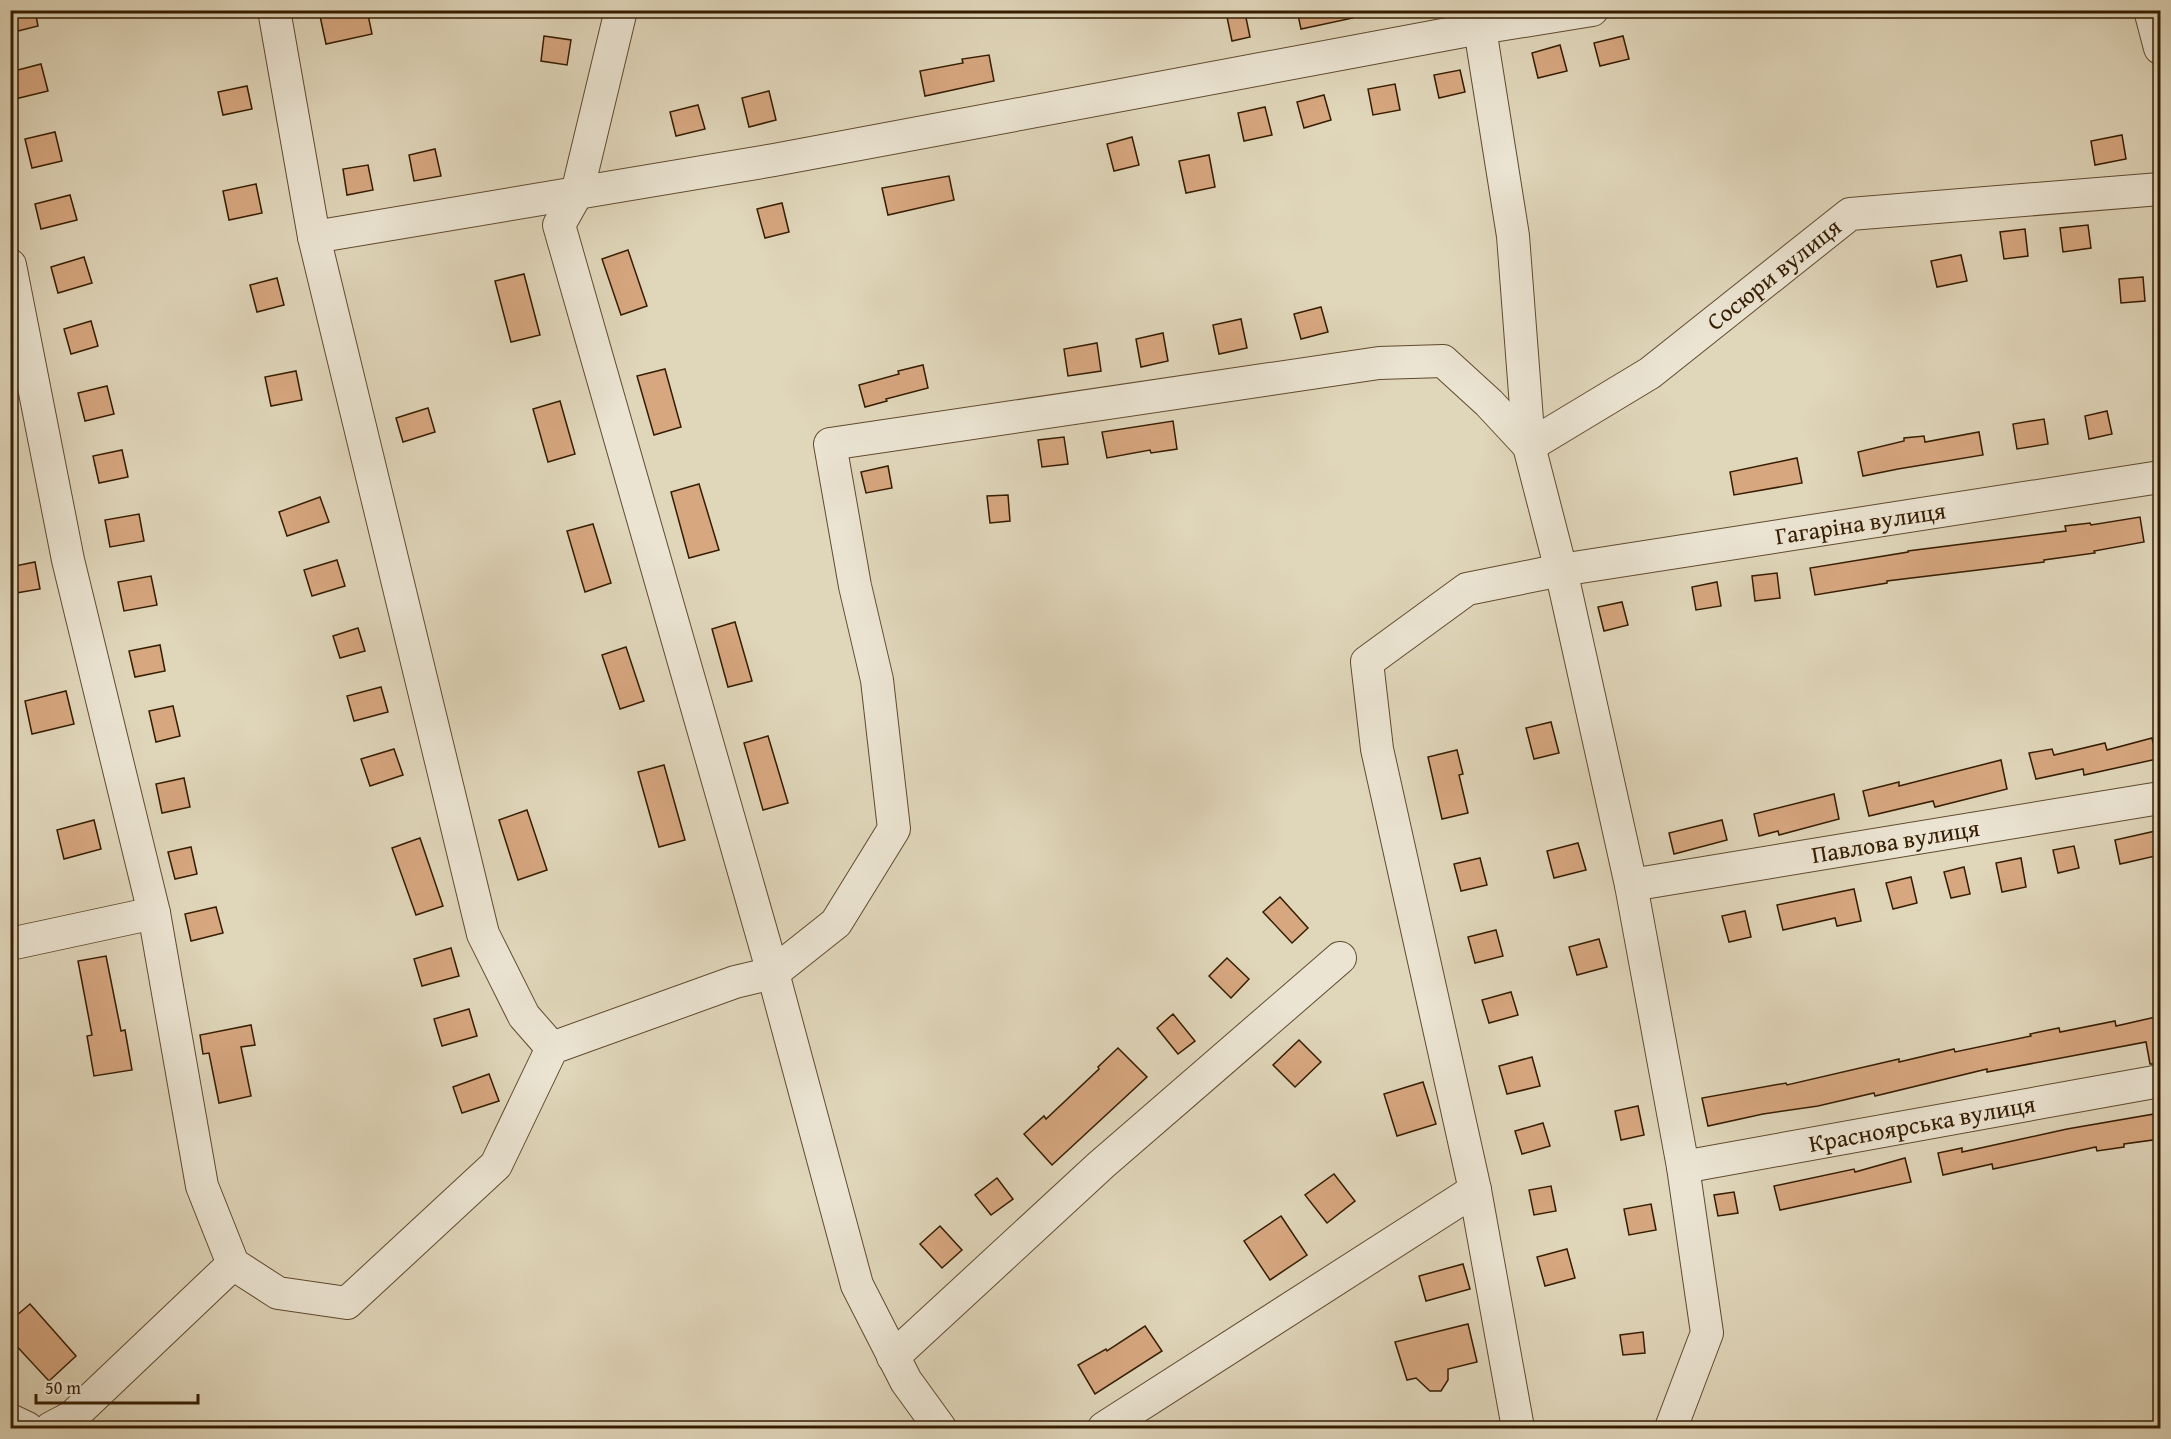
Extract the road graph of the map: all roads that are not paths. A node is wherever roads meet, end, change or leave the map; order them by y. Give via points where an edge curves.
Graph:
1 (274, 10) edge
2 (621, 10) edge
3 (1592, 10) edge
4 (2150, 10) edge
5 (1478, 19) edge
6 (2160, 48) edge
7 (2160, 189) edge
8 (577, 193) junction
9 (314, 237) junction
10 (10, 265) edge
11 (1529, 447) junction
12 (2160, 477) edge
13 (1561, 570) junction
14 (2160, 798) edge
15 (1631, 885) junction
16 (154, 913) junction
17 (10, 944) edge
18 (1340, 958) dead end
19 (773, 974) junction
20 (552, 1048) junction
21 (2160, 1081) edge
22 (1683, 1167) junction
23 (1475, 1190) junction
24 (233, 1264) junction
25 (893, 1357) junction
26 (10, 1420) edge
27 (27, 1428) edge
28 (51, 1428) edge
29 (940, 1428) edge
30 (1104, 1428) edge
31 (1518, 1428) edge
32 (1671, 1428) edge

1 - 9 street
2 - 8 street
3 - 5 street
4 - 6 street
5 - 8 street via 786,158
5 - 11 street via 1513,236
7 - 11 street, Сосюри вулиця via 1850,214 1650,373
8 - 9 street
8 - 19 street via 559,225
9 - 20 street via 483,934 524,1016
10 - 16 street via 68,560
11 - 13 street
11 - 19 street via 1443,361 1379,363 830,444 876,680 894,829 836,923
12 - 13 street, Гагаріна вулиця
13 - 15 street
13 - 23 street, Гагаріна вулиця via 1467,588 1367,662 1377,749
14 - 15 street, Павлова вулиця
15 - 22 street
16 - 17 street
16 - 24 street via 201,1186
18 - 25 street via 1101,1165
19 - 20 street via 735,982
19 - 25 street via 857,1285
20 - 24 street via 496,1165 347,1303 278,1293
21 - 22 street, Красноярська вулиця
22 - 32 street via 1707,1333
23 - 30 street
23 - 31 street
24 - 28 street via 72,1417
25 - 29 street
26 - 27 street

